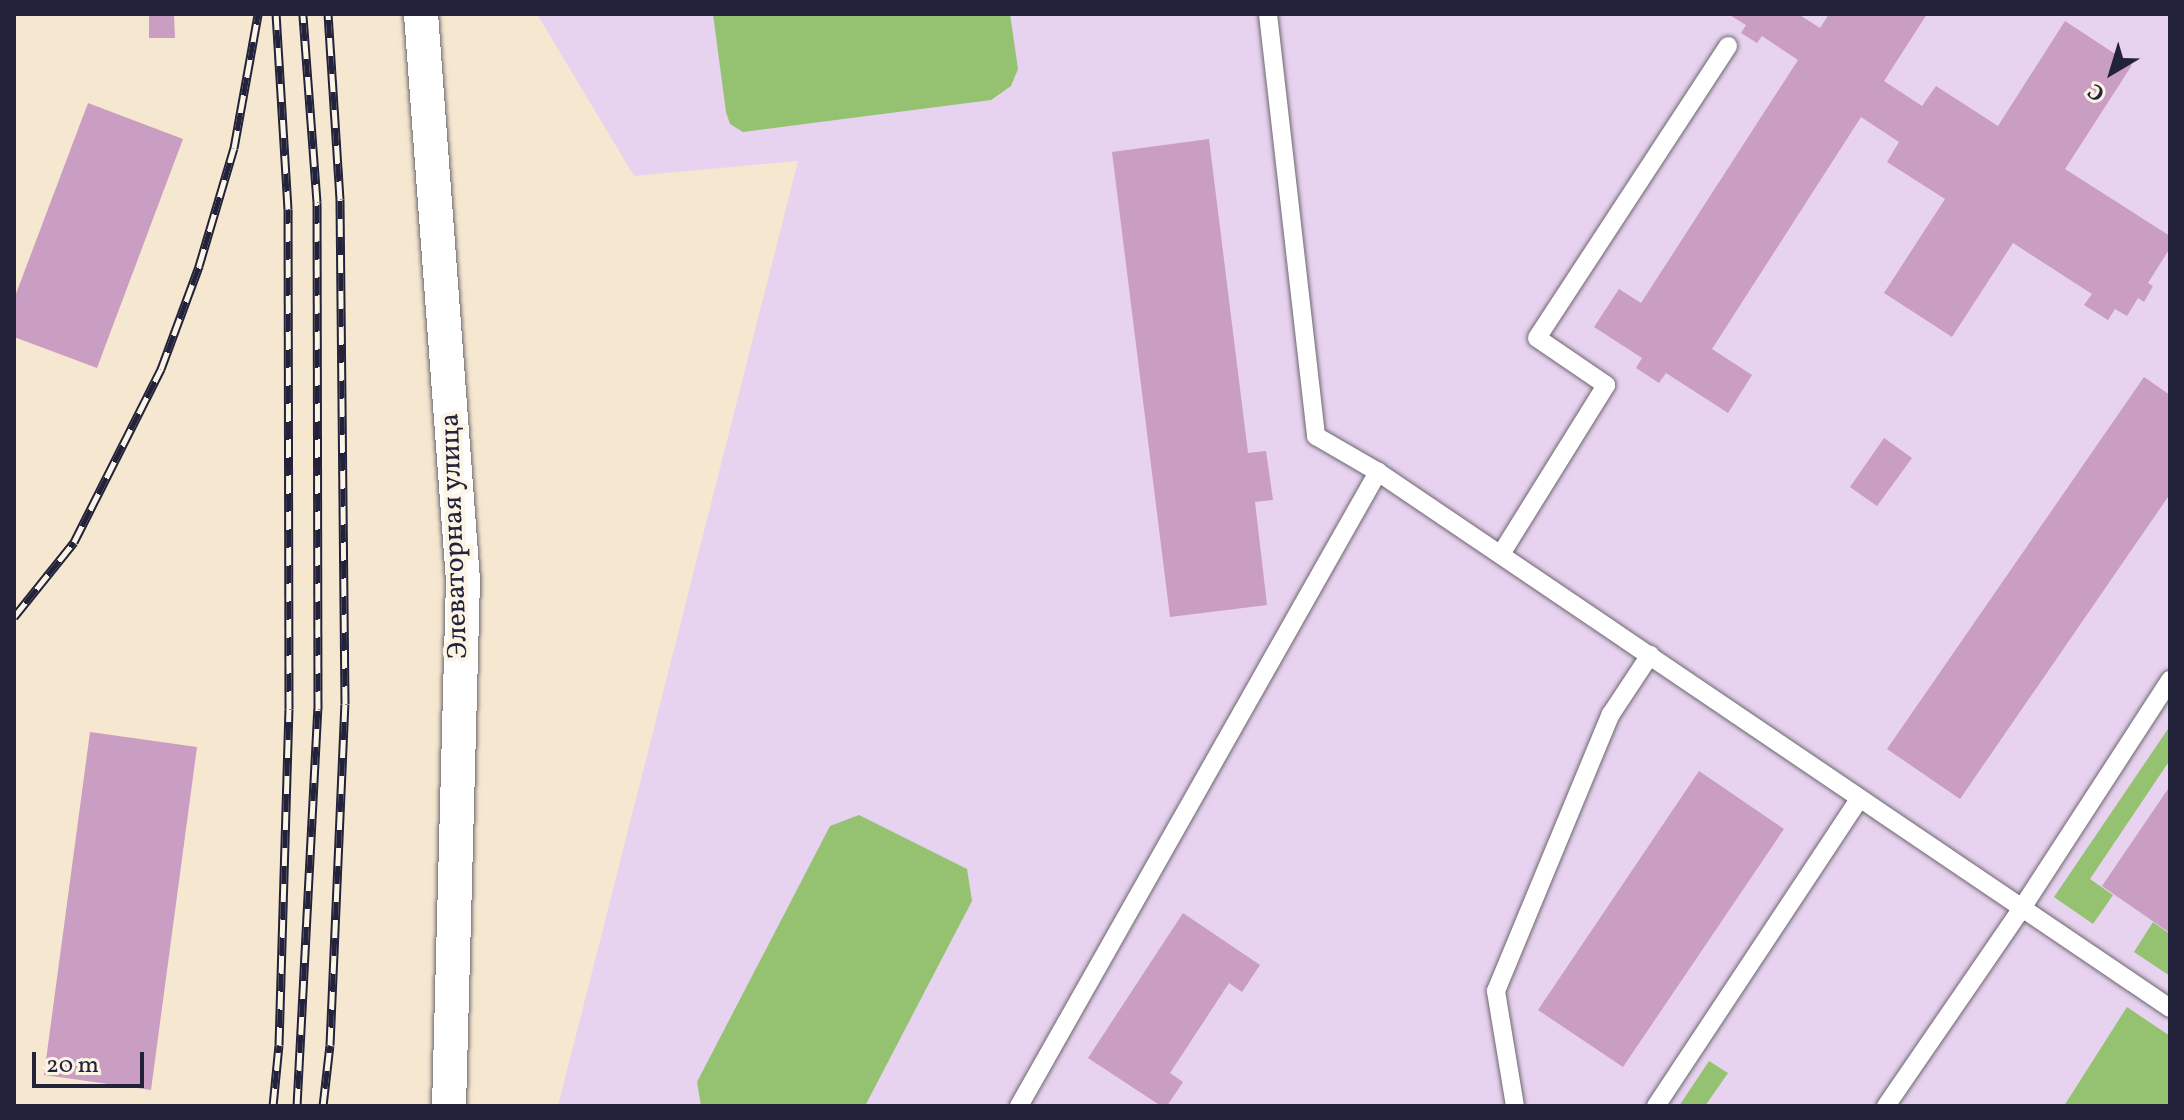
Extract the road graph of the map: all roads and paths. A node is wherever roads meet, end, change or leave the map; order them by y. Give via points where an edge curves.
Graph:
1 (421, 14) edge
2 (1268, 14) edge
3 (1728, 46) dead end
4 (1378, 472) junction
5 (1501, 554) junction
6 (1650, 655) junction
7 (2170, 680) edge
8 (1860, 798) junction
9 (2022, 908) junction
10 (2170, 1008) edge
11 (449, 1106) edge
12 (1019, 1106) edge
13 (1515, 1106) edge
14 (1656, 1106) edge
15 (1886, 1106) edge

1 - 11 street, Элеваторная улица via 463,580
2 - 4 lane via 1316,436
3 - 5 lane via 1537,338 1606,385
4 - 5 lane
4 - 12 lane
5 - 6 lane
6 - 8 lane
6 - 13 lane via 1611,714 1496,991
7 - 9 lane
8 - 9 lane
8 - 14 lane
9 - 10 lane
9 - 15 lane

